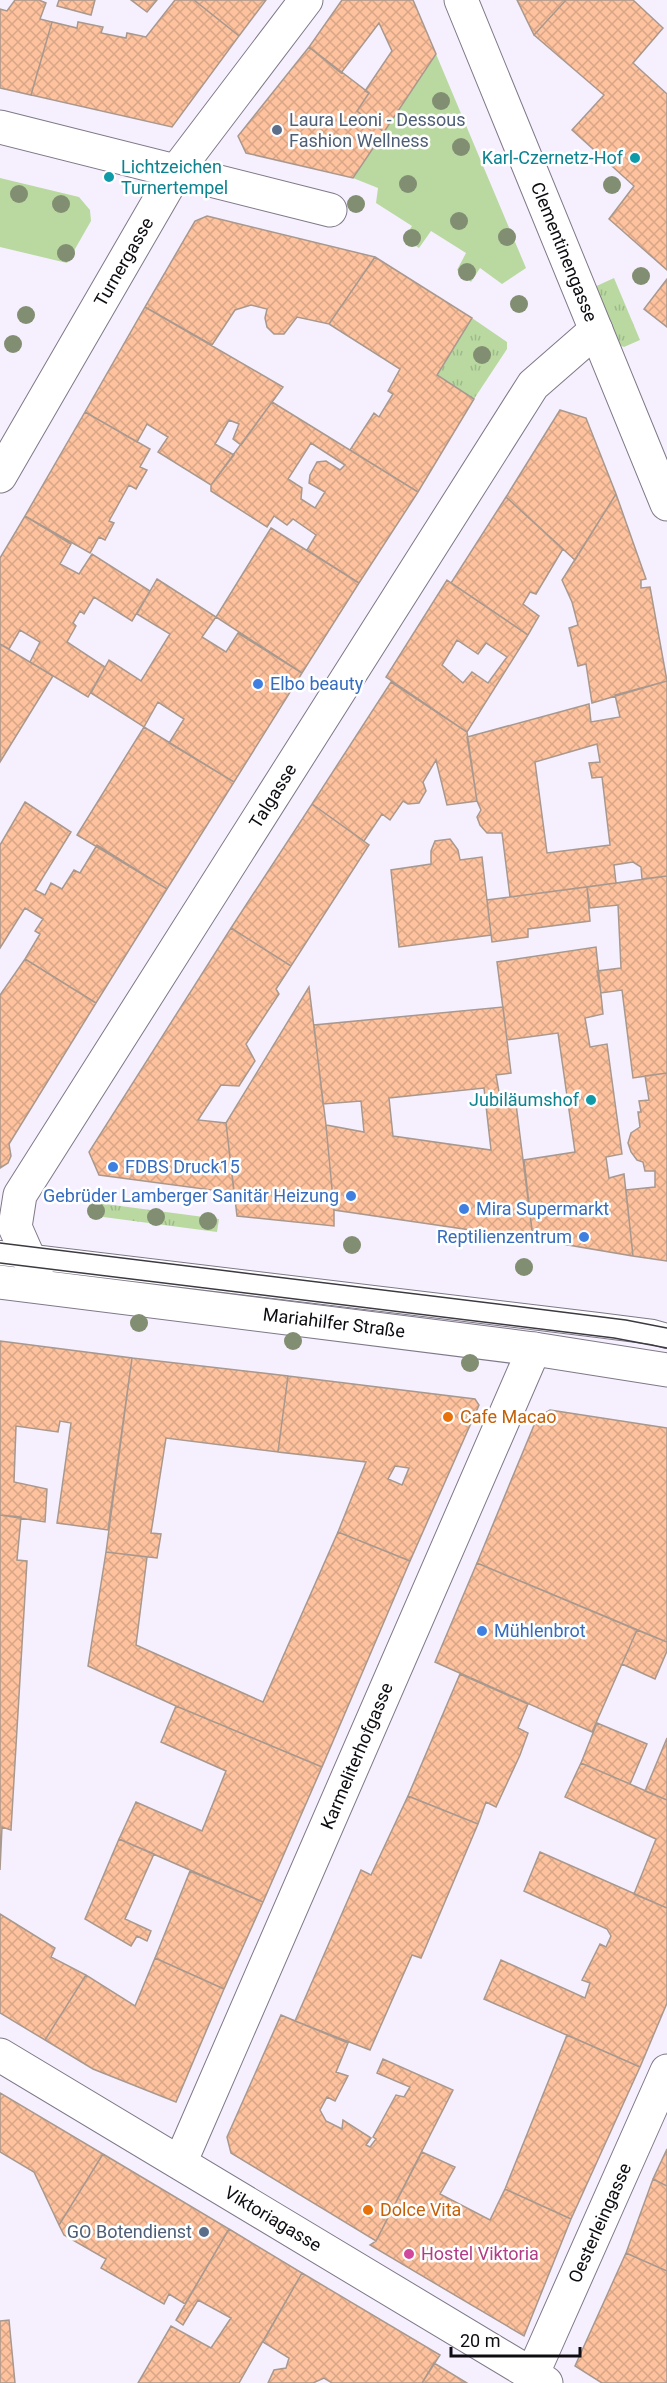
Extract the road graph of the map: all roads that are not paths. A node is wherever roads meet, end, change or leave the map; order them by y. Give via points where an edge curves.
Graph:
1 (306, 0) edge
2 (461, 0) edge
3 (0, 127) edge
4 (177, 170) junction
5 (330, 210) dead end
6 (596, 330) junction
7 (0, 476) edge
8 (667, 504) edge
9 (14, 1255) edge
10 (0, 1282) edge
11 (41, 1286) junction
12 (667, 1336) edge
13 (534, 1349) junction
14 (667, 1370) edge
15 (0, 2055) edge
16 (667, 2071) edge
17 (180, 2163) junction
18 (539, 2379) edge

1 - 4 street, Turnergasse
2 - 6 street, Clementinengasse
3 - 4 street
4 - 5 street
4 - 7 street, Turnergasse
6 - 8 street, Clementinengasse
6 - 9 street, Talgasse via 533,385 20,1195
9 - 11 street, Talgasse
9 - 12 lane
10 - 11 street, Mariahilfer Straße
11 - 13 street, Mariahilfer Straße
13 - 14 street, Mariahilfer Straße
13 - 17 street, Karmeliterhofgasse
15 - 17 street, Viktoriagasse
16 - 18 street, Oesterleingasse
17 - 18 street, Viktoriagasse

